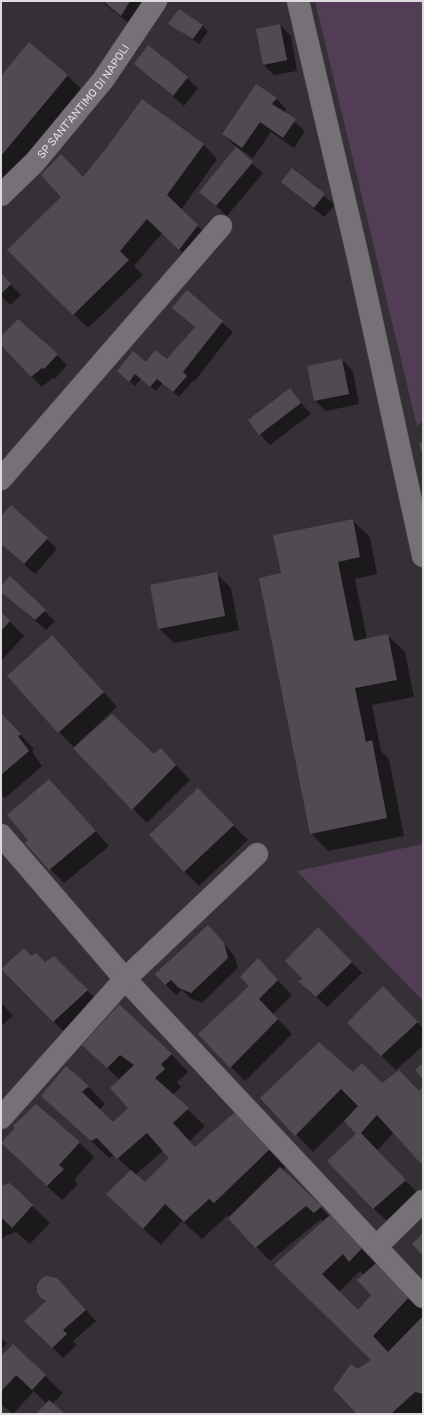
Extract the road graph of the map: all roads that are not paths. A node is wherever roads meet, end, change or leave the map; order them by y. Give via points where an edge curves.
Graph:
1 (156, 1) edge
2 (298, 1) edge
3 (1, 195) edge
4 (221, 226) dead end
5 (1, 479) edge
6 (423, 556) edge
7 (1, 835) edge
8 (256, 854) dead end
9 (125, 979) junction
10 (1, 1118) edge
11 (423, 1201) edge
12 (376, 1246) junction
13 (423, 1297) edge

1 - 3 street, SP SANT'ANTIMO DI NAPOLI via 103,80 35,162
2 - 6 street via 358,257
4 - 5 street
7 - 9 street
8 - 9 street
9 - 10 street
9 - 12 street
11 - 12 street
12 - 13 street

